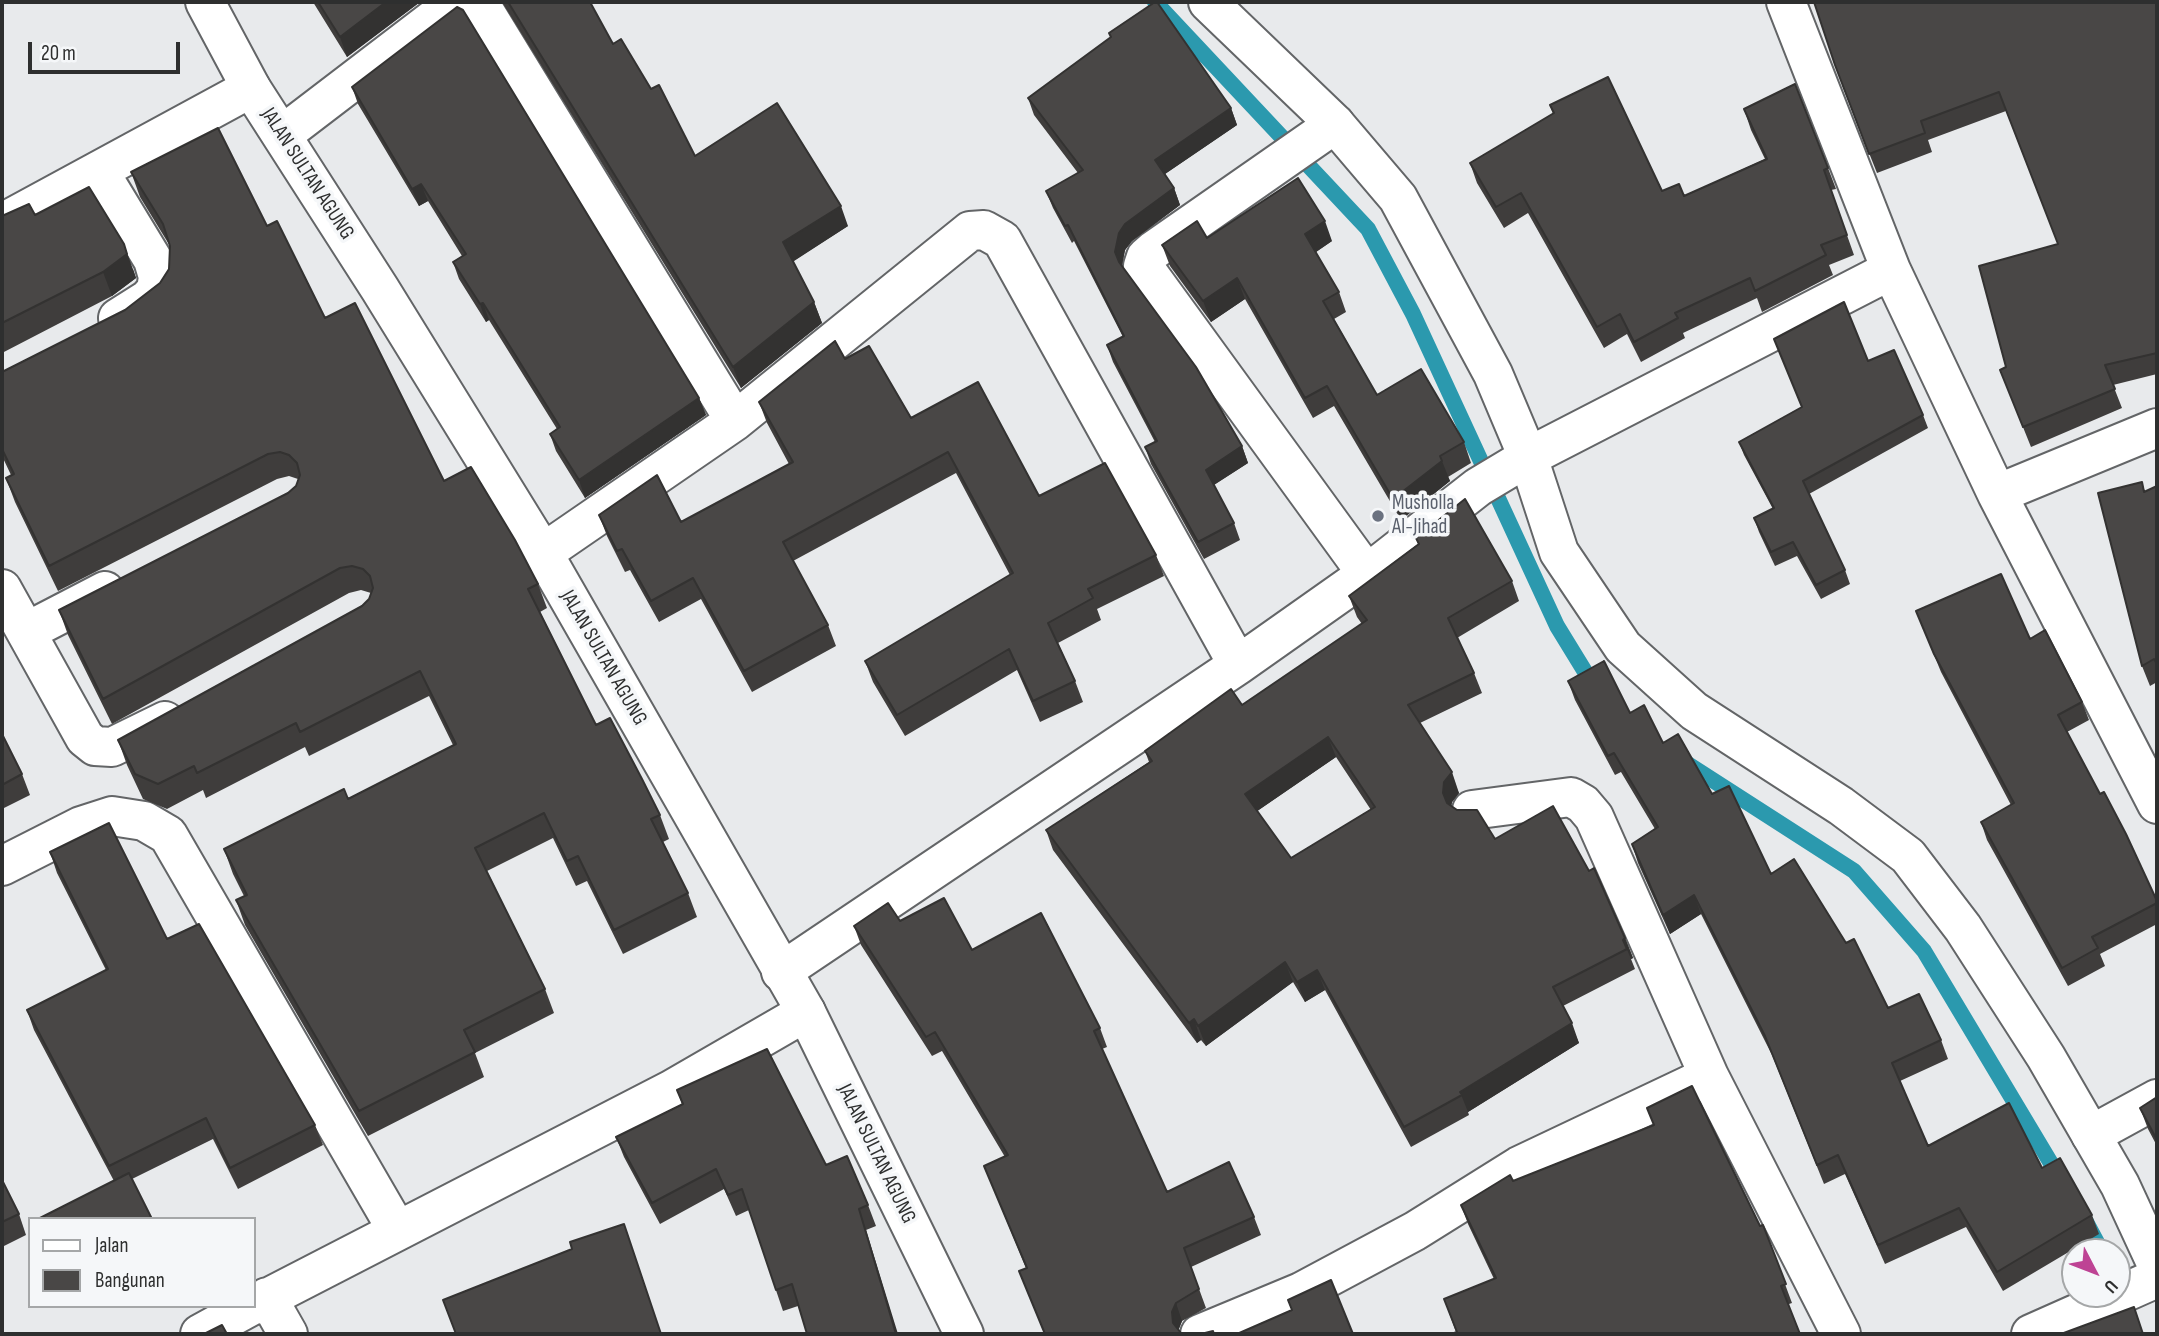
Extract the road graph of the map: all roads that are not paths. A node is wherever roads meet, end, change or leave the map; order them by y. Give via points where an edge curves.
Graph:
1 (205, 2) edge
2 (456, 2) edge
3 (470, 2) edge
4 (1208, 2) edge
5 (1786, 2) edge
6 (251, 88) junction
7 (1335, 124) junction
8 (282, 135) junction
9 (99, 171) junction
10 (2, 223) edge
11 (1891, 270) junction
12 (88, 334) edge
13 (735, 421) junction
14 (2157, 428) edge
15 (1503, 473) junction
16 (1997, 494) junction
17 (543, 553) junction
18 (136, 574) edge
19 (1367, 575) junction
20 (2, 589) edge
21 (26, 632) junction
22 (1238, 665) junction
23 (201, 701) edge
24 (2157, 804) edge
25 (1472, 810) edge
26 (2, 866) edge
27 (781, 972) junction
28 (806, 1012) junction
29 (1709, 1076) junction
30 (2157, 1099) edge
31 (2091, 1135) junction
32 (397, 1230) junction
33 (2150, 1277) edge
34 (257, 1303) edge
35 (248, 1308) edge
36 (200, 1334) edge
37 (288, 1334) edge
38 (964, 1334) edge
39 (1200, 1334) edge
40 (1841, 1334) edge
41 (2031, 1334) edge

1 - 6 street, JALAN SULTAN AGUNG
2 - 8 street
3 - 13 street via 485,12
4 - 7 street
5 - 11 street
6 - 8 street, JALAN SULTAN AGUNG
6 - 9 street
7 - 15 street via 1398,198 1493,373
7 - 19 street via 1154,250 1143,266
8 - 17 street, JALAN SULTAN AGUNG
9 - 10 street
9 - 12 street via 153,260 158,277 156,290 148,299
11 - 15 street
11 - 16 street
13 - 17 street
13 - 22 street via 970,231 984,230 1002,240
14 - 16 street
15 - 19 street
15 - 31 street via 1623,647 1694,711 1841,806 1908,856 1963,928
16 - 24 street
17 - 27 street, JALAN SULTAN AGUNG
18 - 21 street
19 - 22 street
20 - 21 street
21 - 23 street via 85,738 95,746 128,742
22 - 27 street
25 - 29 street via 1571,797 1583,804 1594,817
26 - 32 street via 81,826 113,816 144,821 168,835
27 - 28 street, JALAN SULTAN AGUNG
28 - 32 street via 671,1090
28 - 38 street, JALAN SULTAN AGUNG
29 - 39 street via 1519,1166 1415,1231 1301,1292
29 - 40 street
30 - 31 street
31 - 33 street via 2120,1185
32 - 34 street
33 - 41 street
34 - 37 street
35 - 36 street

